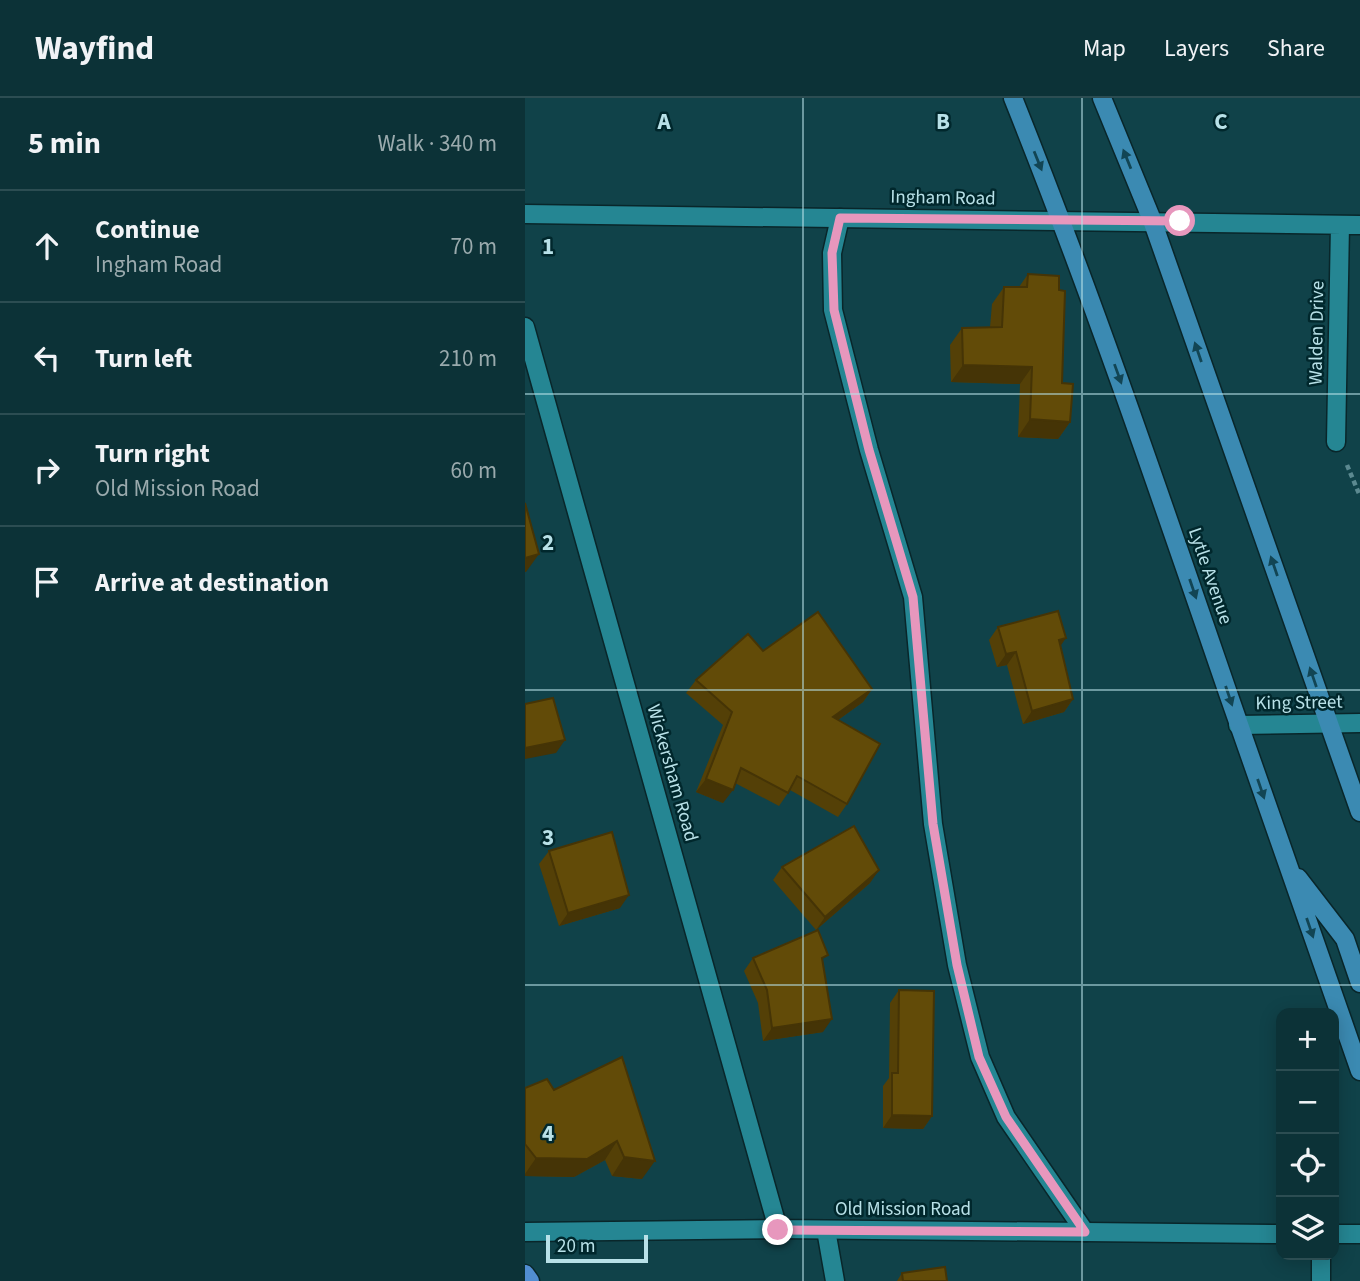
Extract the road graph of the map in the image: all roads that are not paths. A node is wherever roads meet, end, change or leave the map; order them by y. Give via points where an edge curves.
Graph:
1 (1013, 98) edge
2 (1102, 98) edge
3 (525, 214) edge
4 (840, 218) junction
5 (1152, 220) junction
6 (1062, 221) junction
7 (1340, 225) junction
8 (1360, 225) edge
9 (525, 327) edge
10 (1336, 442) road end
11 (1329, 723) junction
12 (1360, 723) edge
13 (1238, 725) junction
14 (1360, 812) edge
15 (1288, 864) junction
16 (1360, 983) edge
17 (1360, 1071) edge
18 (778, 1230) junction
19 (826, 1230) junction
20 (525, 1232) edge
21 (1085, 1232) junction
22 (1276, 1234) edge
23 (1339, 1234) edge
24 (1360, 1234) edge
25 (1321, 1260) edge
26 (525, 1274) edge
27 (530, 1281) edge
28 (835, 1281) edge
29 (1321, 1281) edge

1 -> 6 main road, Lytle Avenue
5 -> 2 main road
3 - 4 street, Ingham Road
4 - 6 street, Ingham Road
4 - 21 street via 832,253 834,310 913,597 933,824 957,965 979,1057 1006,1117
5 - 6 street, Ingham Road
5 - 7 street, Ingham Road
11 -> 5 main road
6 -> 13 main road, Lytle Avenue
7 - 8 street, Ingham Road
7 - 10 street, Walden Drive
9 - 18 street, Wickersham Road
11 - 12 street, King Street
11 - 13 street, King Street
11 - 14 main road
13 -> 15 main road, Lytle Avenue
15 - 16 main road via 1345,939
15 -> 17 main road, Lytle Avenue
18 - 19 street, Old Mission Road
18 - 20 street, Old Mission Road
19 - 21 street, Old Mission Road
19 - 28 street
21 - 22 street, Old Mission Road
23 - 24 street
25 - 29 street
26 - 27 main road

